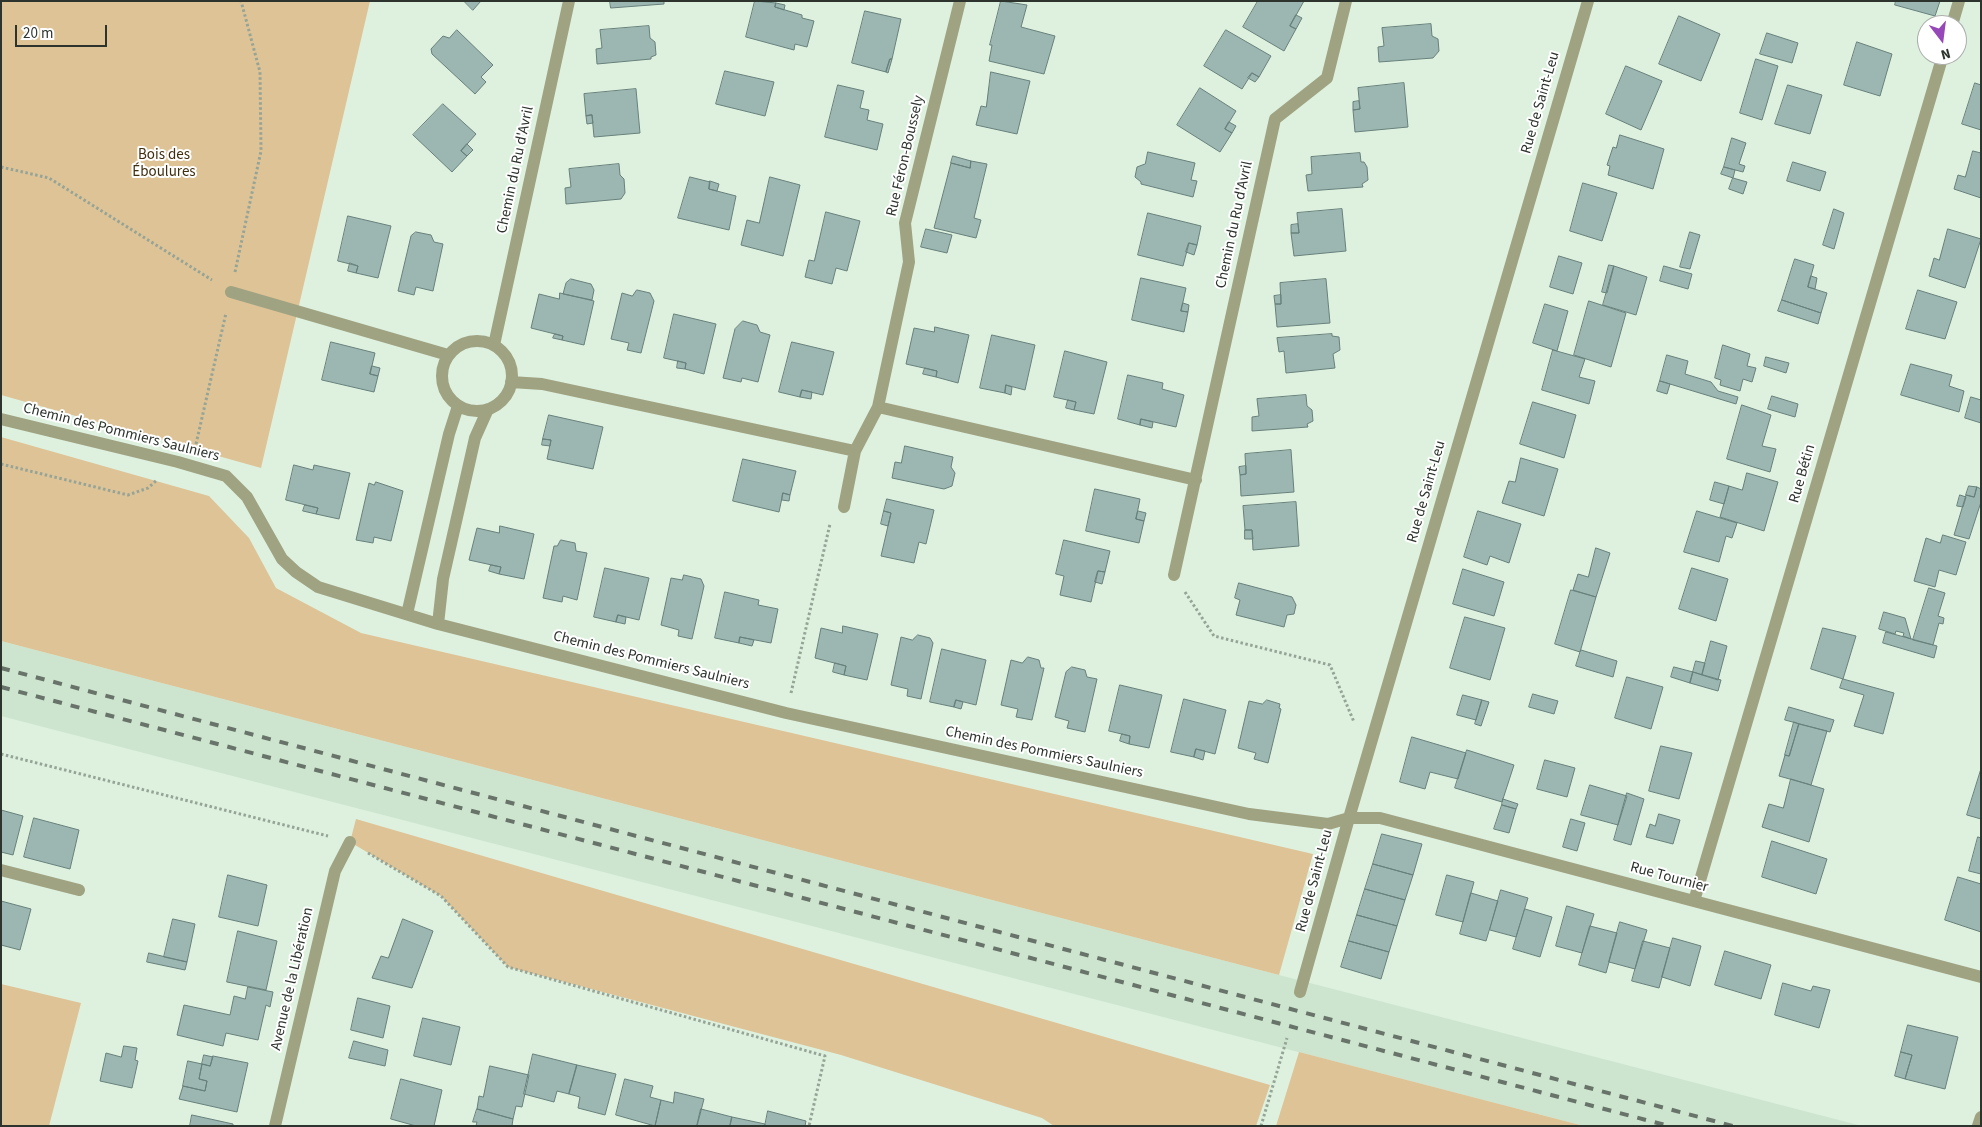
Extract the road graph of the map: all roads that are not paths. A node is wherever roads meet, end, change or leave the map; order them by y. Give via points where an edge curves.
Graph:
1 (569, 1) edge
2 (960, 1) edge
3 (1346, 1) edge
4 (1588, 1) edge
5 (1959, 1) edge
6 (1955, 15) edge
7 (1940, 65) edge
8 (231, 292) road end
9 (494, 345) junction
10 (448, 355) junction
11 (511, 382) junction
12 (458, 406) junction
13 (878, 407) junction
14 (488, 409) junction
15 (1, 419) edge
16 (855, 451) junction
17 (1196, 480) junction
18 (844, 507) road end
19 (1174, 575) road end
20 (407, 614) junction
21 (438, 624) junction
22 (1349, 818) junction
23 (350, 842) road end
24 (1, 870) edge
25 (79, 890) dead end
26 (1694, 901) junction
27 (1981, 977) edge
28 (1300, 992) dead end
29 (1981, 1117) edge
30 (275, 1126) edge
31 (1978, 1126) edge

1 - 9 street, Chemin du Ru d'Avril
2 - 13 street, Rue Féron-Boussely via 905,223 909,262
3 - 17 street, Chemin du Ru d'Avril via 1327,78 1275,119
4 - 22 street, Rue de Saint-Leu
5 - 6 street
7 - 26 street, Rue Bétin
8 - 10 street
9 - 10 street via 474,340
9 - 11 street via 509,361
10 - 12 street via 441,377 444,388
11 - 14 street via 507,394
11 - 16 street via 542,384
12 - 14 street via 468,410
12 - 20 street
13 - 16 street
13 - 17 street
14 - 21 street via 475,438 444,579
15 - 20 street, Chemin des Pommiers Saulniers via 226,476 247,497 282,559 296,572 318,586
16 - 18 street
17 - 19 street, Chemin du Ru d'Avril
20 - 21 street, Chemin des Pommiers Saulniers
21 - 22 street, Chemin des Pommiers Saulniers via 786,713 1249,814 1328,824
22 - 26 street, Rue Tournier via 1380,818
22 - 28 street, Rue de Saint-Leu
23 - 30 street, Avenue de la Libération via 335,871
24 - 25 street
26 - 27 street, Rue Tournier
29 - 31 street

